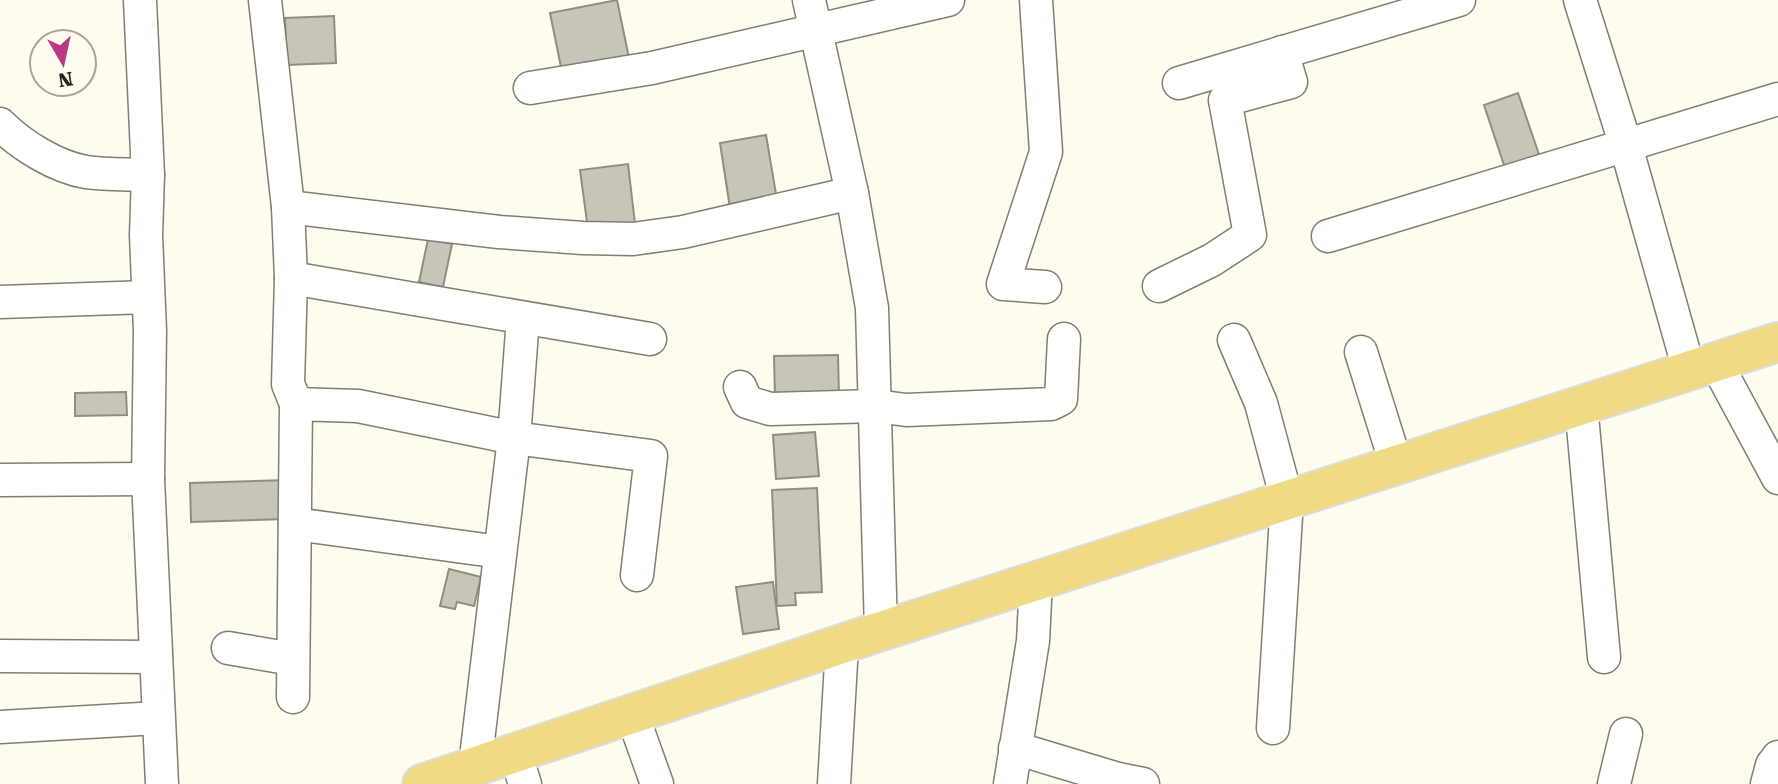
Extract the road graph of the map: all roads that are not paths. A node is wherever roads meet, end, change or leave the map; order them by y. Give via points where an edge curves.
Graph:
1 (141, 0) edge
2 (265, 0) edge
3 (947, 0) edge
4 (1036, 0) edge
5 (1459, 0) edge
6 (1580, 0) edge
7 (813, 15) edge
8 (1282, 52) junction
9 (1179, 83) dead end
10 (530, 88) dead end
11 (1778, 99) edge
12 (0, 124) edge
13 (1626, 146) junction
14 (148, 174) junction
15 (852, 193) junction
16 (288, 207) junction
17 (1328, 236) dead end
18 (291, 278) junction
19 (1159, 286) dead end
20 (1045, 287) dead end
21 (148, 297) junction
22 (0, 302) edge
23 (523, 318) junction
24 (650, 339) dead end
25 (1064, 339) dead end
26 (1234, 340) dead end
27 (1778, 342) edge
28 (1361, 352) dead end
29 (1702, 365) junction
30 (740, 387) dead end
31 (296, 404) junction
32 (1581, 404) junction
33 (876, 406) junction
34 (514, 438) junction
35 (1396, 464) junction
36 (1778, 478) edge
37 (148, 479) junction
38 (0, 480) edge
39 (1287, 500) junction
40 (295, 524) junction
41 (500, 552) junction
42 (637, 575) dead end
43 (1036, 581) junction
44 (881, 631) junction
45 (842, 645) junction
46 (228, 648) dead end
47 (0, 656) edge
48 (156, 657) junction
49 (1604, 657) dead end
50 (293, 659) junction
51 (293, 697) dead end
52 (632, 714) junction
53 (158, 718) junction
54 (0, 727) edge
55 (1273, 728) dead end
56 (1626, 734) dead end
57 (1015, 748) junction
58 (1778, 757) edge
59 (475, 766) junction
60 (520, 769) edge
61 (162, 784) edge
62 (422, 784) edge
63 (657, 784) edge
64 (834, 784) edge
65 (1010, 784) edge
66 (1143, 784) edge
67 (1614, 784) edge
68 (1768, 784) edge

1 - 14 street
2 - 16 street
3 - 7 street
4 - 20 street via 1046,152 1003,284
5 - 8 street
6 - 13 street
7 - 10 street via 652,68
7 - 15 street
8 - 9 street
8 - 19 street via 1291,82 1225,100 1250,235
11 - 13 street
12 - 14 street via 43,156 85,172
13 - 17 street
13 - 29 street
14 - 21 street
15 - 16 street via 633,239 499,232
15 - 33 street via 872,308
16 - 18 street
18 - 23 street
18 - 31 street via 288,384
21 - 22 street
21 - 37 street
23 - 24 street
23 - 34 street
25 - 33 street via 1061,399 1051,404 906,410
26 - 39 street via 1261,403
27 - 29 main road
28 - 35 street
29 - 32 main road
29 - 36 street
30 - 33 street via 747,402 770,409
31 - 34 street via 358,406
31 - 40 street
32 - 35 main road
32 - 49 street
33 - 44 street
34 - 41 street
34 - 42 street via 651,456
35 - 39 main road
37 - 38 street
37 - 48 street
39 - 43 main road
39 - 55 street
40 - 41 street
40 - 50 street
41 - 59 street
43 - 44 main road
43 - 57 street via 1033,641
44 - 45 main road
45 - 52 main road
45 - 64 street
46 - 50 street
47 - 48 street
48 - 53 street
50 - 51 street
52 - 60 main road
52 - 63 street
53 - 54 street
53 - 61 street
56 - 67 street
57 - 65 street
57 - 66 street
58 - 68 street
59 - 60 main road
59 - 62 main road

